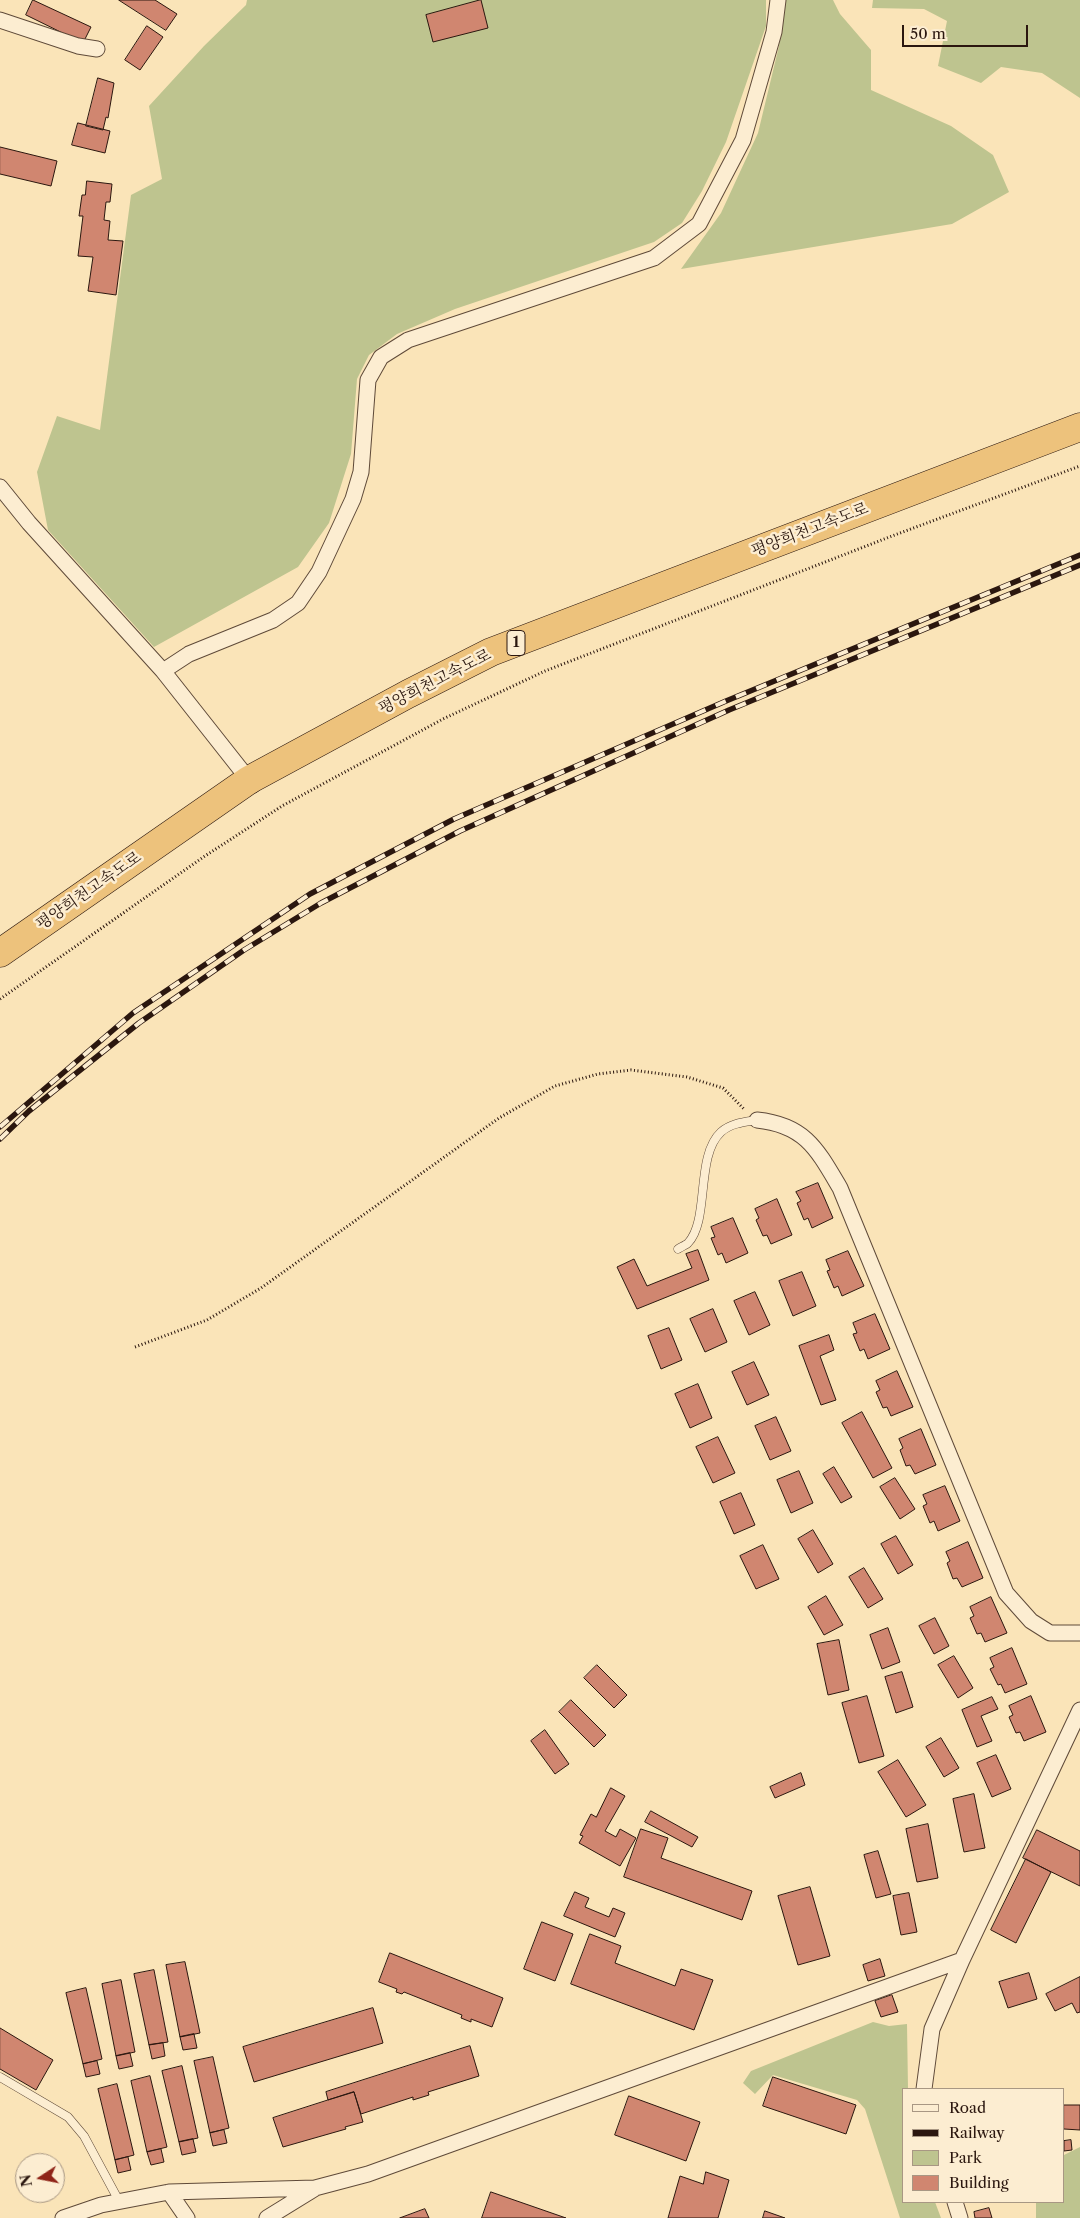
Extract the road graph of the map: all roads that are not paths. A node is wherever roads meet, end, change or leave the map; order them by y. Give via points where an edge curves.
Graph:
1 (778, 0) edge
2 (0, 20) edge
3 (97, 49) dead end
4 (1080, 427) edge
5 (1080, 437) edge
6 (0, 487) edge
7 (163, 671) junction
8 (252, 784) junction
9 (0, 953) edge
10 (0, 960) edge
11 (757, 1120) joint
12 (678, 1249) dead end
13 (1080, 1633) edge
14 (1080, 1710) edge
15 (962, 1960) junction
16 (0, 2077) edge
17 (924, 2088) edge
18 (315, 2188) junction
19 (169, 2192) junction
20 (119, 2201) junction
21 (955, 2203) edge
22 (63, 2218) edge
23 (187, 2218) edge
24 (266, 2218) edge
25 (960, 2218) edge

1 - 7 street via 774,32 743,140 699,224 654,258 408,340 380,357 368,380 361,472 353,499 319,572 298,603 273,620 189,654
2 - 3 street via 78,46
4 - 8 highway, 평양희천고속도로 / 1 via 491,652 408,694
5 - 8 highway, 평양희천고속도로 / 1 via 572,628 416,700
6 - 7 street
7 - 8 street
8 - 9 highway, 평양희천고속도로 / 1
8 - 10 highway, 평양희천고속도로 / 1
11 - 12 lane via 738,1123 721,1132 711,1146 698,1224 688,1243
11 - 13 street via 774,1122 801,1134 820,1154 840,1188 1006,1593 1031,1621 1050,1633
14 - 15 street
15 - 17 street via 932,2030
15 - 18 street via 386,2168
16 - 20 lane via 68,2117 84,2136
18 - 19 street
18 - 24 street
19 - 20 street
19 - 23 street
20 - 22 street
21 - 25 street

